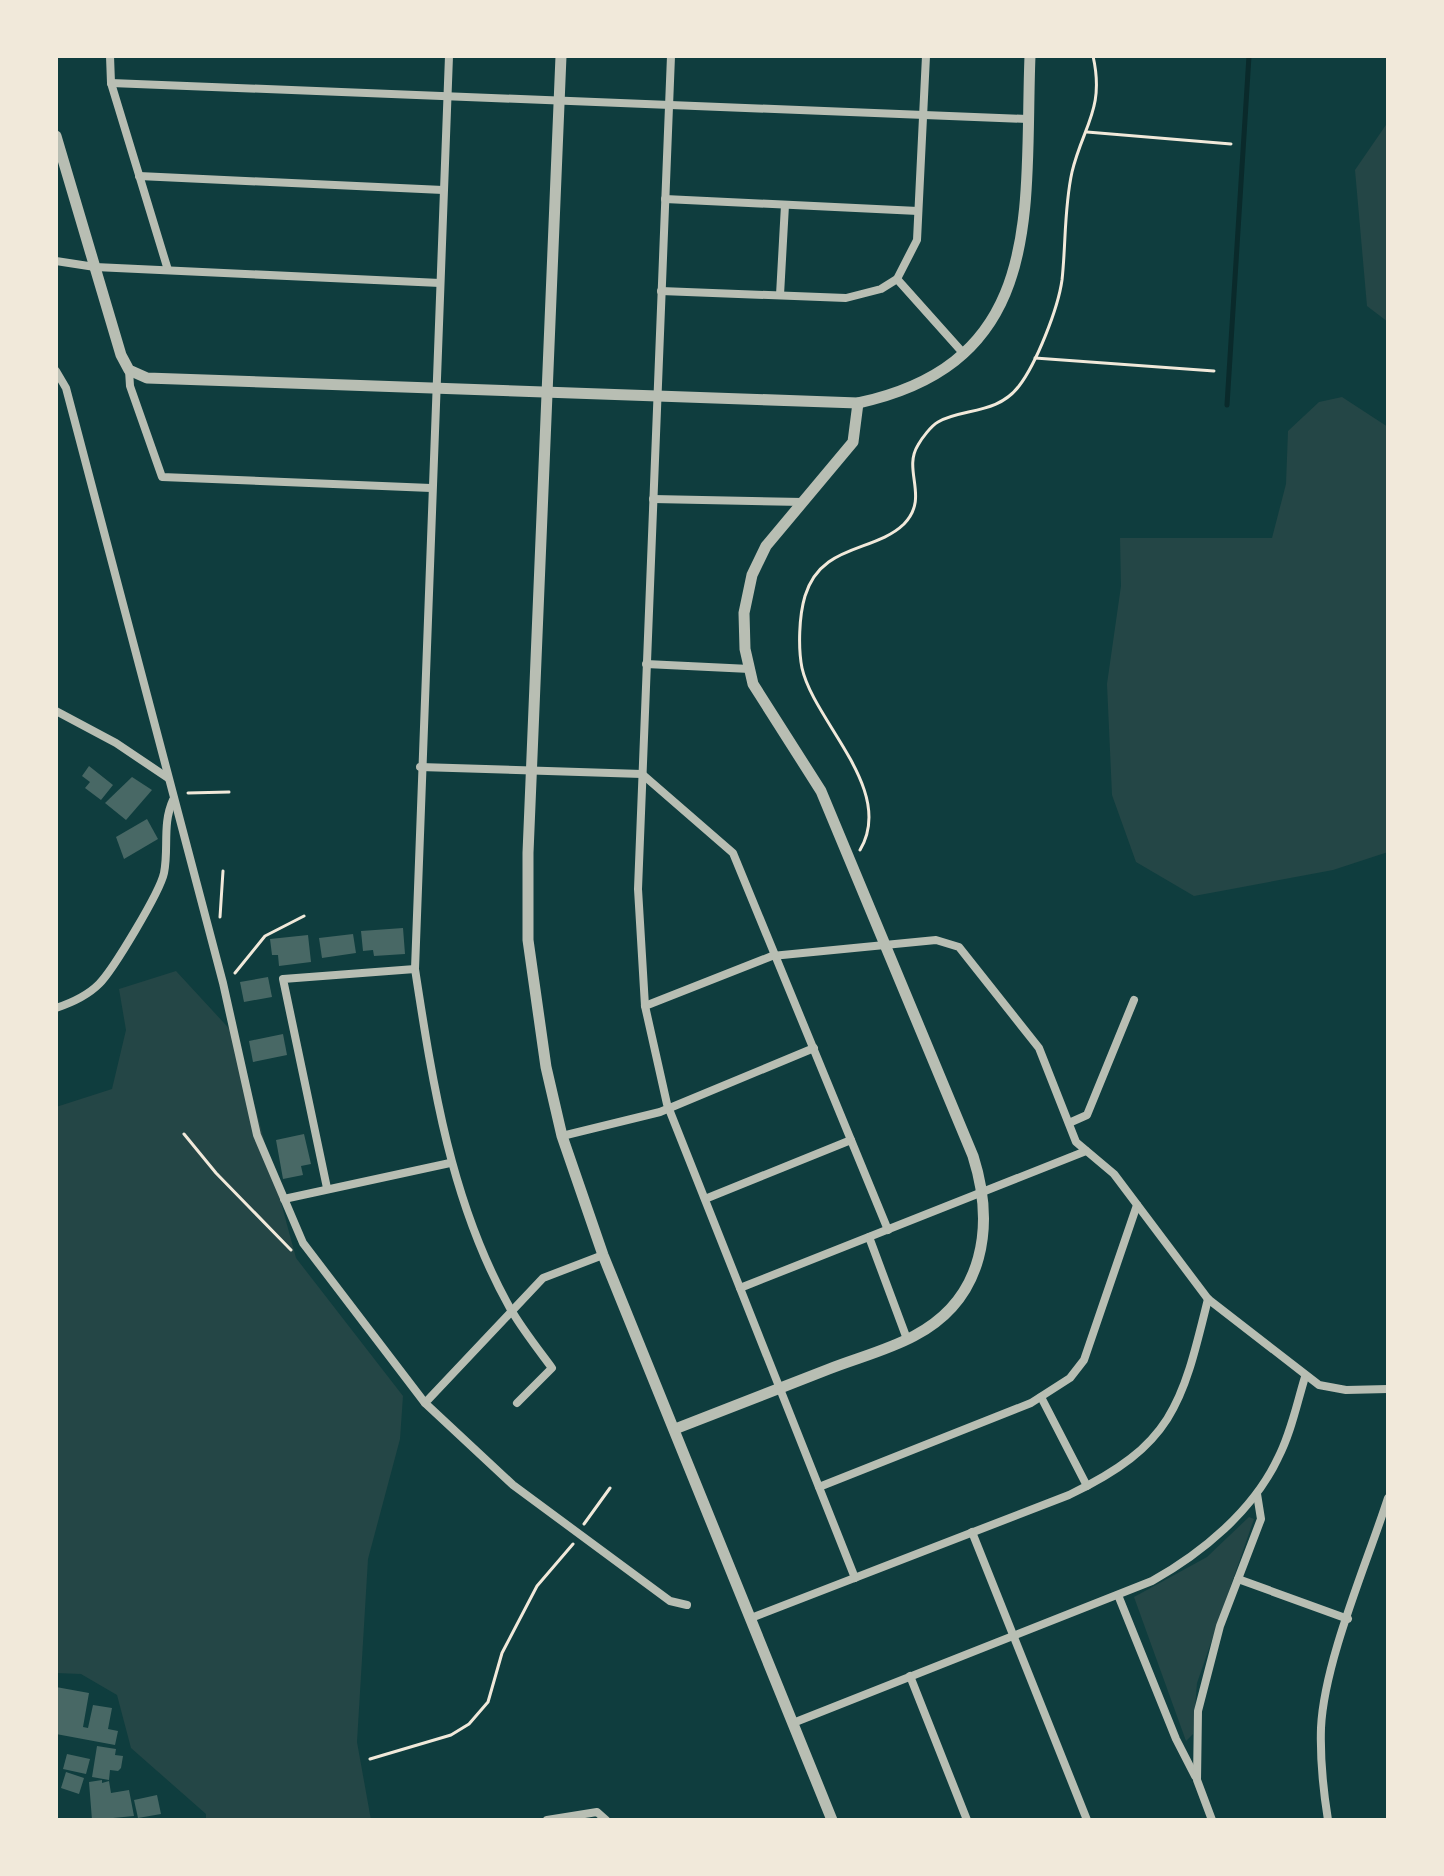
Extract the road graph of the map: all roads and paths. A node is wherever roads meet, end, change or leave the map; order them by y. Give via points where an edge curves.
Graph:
1 (110, 56) edge
2 (449, 56) edge
3 (561, 56) edge
4 (671, 56) edge
5 (926, 56) edge
6 (1030, 56) edge
7 (1093, 56) edge
8 (111, 83) junction
9 (447, 96) junction
10 (560, 101) junction
11 (669, 105) junction
12 (923, 115) junction
13 (1027, 119) junction
14 (1087, 132) junction
15 (56, 136) edge
16 (1231, 144) dead end
17 (139, 176) junction
18 (443, 190) junction
19 (665, 199) junction
20 (785, 205) junction
21 (918, 211) junction
22 (56, 261) edge
23 (95, 267) junction
24 (168, 270) junction
25 (897, 279) junction
26 (440, 283) junction
27 (661, 291) junction
28 (780, 295) junction
29 (964, 354) junction
30 (1035, 358) junction
31 (129, 370) junction
32 (56, 371) edge
33 (1214, 371) dead end
34 (435, 389) junction
35 (548, 393) junction
36 (657, 396) junction
37 (858, 403) junction
38 (431, 488) junction
39 (653, 499) junction
40 (803, 502) junction
41 (646, 664) junction
42 (750, 669) junction
43 (56, 711) edge
44 (420, 767) junction
45 (532, 770) junction
46 (642, 774) junction
47 (169, 778) junction
48 (229, 792) dead end
49 (172, 798) junction
50 (852, 864) junction
51 (223, 871) dead end
52 (304, 916) dead end
53 (220, 919) dead end
54 (885, 945) junction
55 (776, 956) junction
56 (229, 964) dead end
57 (415, 969) junction
58 (1134, 1000) dead end
59 (645, 1006) junction
60 (56, 1008) edge
61 (814, 1048) junction
62 (669, 1109) junction
63 (1069, 1123) junction
64 (184, 1134) dead end
65 (562, 1136) junction
66 (851, 1140) junction
67 (1086, 1151) junction
68 (450, 1163) junction
69 (327, 1188) junction
70 (983, 1192) junction
71 (284, 1199) junction
72 (705, 1199) junction
73 (1137, 1205) junction
74 (888, 1230) junction
75 (869, 1237) junction
76 (293, 1251) dead end
77 (603, 1255) junction
78 (740, 1288) junction
79 (1208, 1299) junction
80 (511, 1311) junction
81 (907, 1339) junction
82 (1305, 1377) junction
83 (780, 1388) junction
84 (1388, 1389) edge
85 (1041, 1397) junction
86 (425, 1403) junction
87 (517, 1403) dead end
88 (675, 1429) junction
89 (1087, 1486) junction
90 (819, 1487) junction
91 (610, 1488) dead end
92 (1257, 1494) junction
93 (1388, 1498) edge
94 (972, 1532) junction
95 (580, 1533) junction
96 (855, 1578) junction
97 (1238, 1579) junction
98 (1118, 1595) junction
99 (687, 1605) dead end
100 (751, 1618) junction
101 (1348, 1619) junction
102 (1014, 1636) junction
103 (910, 1676) junction
104 (793, 1723) junction
105 (370, 1759) dead end
106 (1197, 1780) junction
107 (547, 1820) edge
108 (606, 1820) edge
109 (832, 1820) edge
110 (967, 1820) edge
111 (1087, 1820) edge
112 (1212, 1820) edge
113 (1328, 1820) edge

1 - 8 street
2 - 9 street
3 - 10 street
4 - 11 street
5 - 12 street
6 - 13 street
7 - 14 path via 1094,116
8 - 9 street
8 - 17 street
9 - 10 street
9 - 18 street
10 - 11 street
10 - 35 street
11 - 12 street
11 - 19 street
12 - 13 street
12 - 21 street
13 - 29 street via 1022,246 1002,305
14 - 16 path
14 - 30 path via 1073,171 1061,284
15 - 23 street
17 - 18 street
17 - 24 street
18 - 26 street
19 - 20 street
19 - 27 street
20 - 21 street
20 - 28 street
21 - 25 street via 917,240
22 - 23 street
23 - 24 street
23 - 31 street
24 - 26 street
25 - 28 street via 862,296
25 - 29 street
26 - 34 street
27 - 28 street
27 - 36 street
29 - 37 street via 915,386
30 - 33 path
30 - 50 path via 1007,397 979,413 937,422 912,461 918,501 904,523 883,538 845,549 805,594 802,668 859,777 868,813 869,835
31 - 34 street via 147,378
31 - 38 street via 162,477
32 - 47 street via 66,388
34 - 35 street
34 - 38 street
35 - 36 street
35 - 45 street
36 - 37 street
36 - 39 street
37 - 40 street via 853,442
38 - 44 street
39 - 40 street
39 - 41 street
40 - 42 street via 766,546 752,575 744,613
41 - 42 street
41 - 46 street
42 - 50 street via 753,684 810,770
43 - 47 street
44 - 45 street
44 - 57 street
45 - 46 street
45 - 65 street via 528,940
46 - 55 street via 733,853
46 - 59 street via 638,889
47 - 49 street
48 - 49 path via 208,790
49 - 60 street via 166,815 164,876 111,969 72,1003
49 - 71 street via 223,983 257,1135
50 - 54 street
51 - 53 path
52 - 56 path via 265,936 232,975
54 - 55 street
54 - 63 street via 936,940 959,947 1039,1048
54 - 70 street
55 - 59 street
55 - 61 street
57 - 68 street
57 - 69 street via 283,979
58 - 63 street via 1087,1115
59 - 62 street
61 - 62 street
61 - 66 street
62 - 65 street
62 - 72 street
63 - 67 street
64 - 76 path
65 - 77 street
66 - 72 street
66 - 74 street
67 - 70 street
67 - 73 street via 1114,1174
68 - 69 street
68 - 80 street
69 - 71 street
70 - 74 street
70 - 81 street via 985,1234 972,1276 938,1318
71 - 86 street via 323,1273
72 - 78 street
73 - 79 street
73 - 85 street via 1084,1360 1070,1378
74 - 75 street
75 - 78 street
75 - 81 street
77 - 80 street via 543,1278
77 - 88 street
78 - 83 street
79 - 82 street
79 - 89 street via 1192,1368 1167,1425 1132,1459
80 - 86 street
80 - 87 street via 552,1368
81 - 83 street
82 - 84 street via 1346,1390
82 - 92 street via 1279,1457
83 - 88 street
83 - 90 street
85 - 89 street
85 - 90 street
86 - 95 street via 513,1485
88 - 100 street
89 - 94 street
90 - 96 street
91 - 95 path
92 - 97 street via 1261,1519
92 - 98 street via 1183,1563
93 - 101 street
94 - 96 street
94 - 102 street
95 - 99 street via 670,1601
95 - 105 path via 537,1586 502,1653 488,1702 469,1724 451,1735
96 - 100 street
97 - 101 street
97 - 106 street via 1202,1690
98 - 102 street
98 - 106 street
100 - 104 street
101 - 113 street via 1321,1725
102 - 103 street
102 - 111 street
103 - 104 street
103 - 110 street
104 - 109 street
106 - 112 street
107 - 108 street via 597,1812

